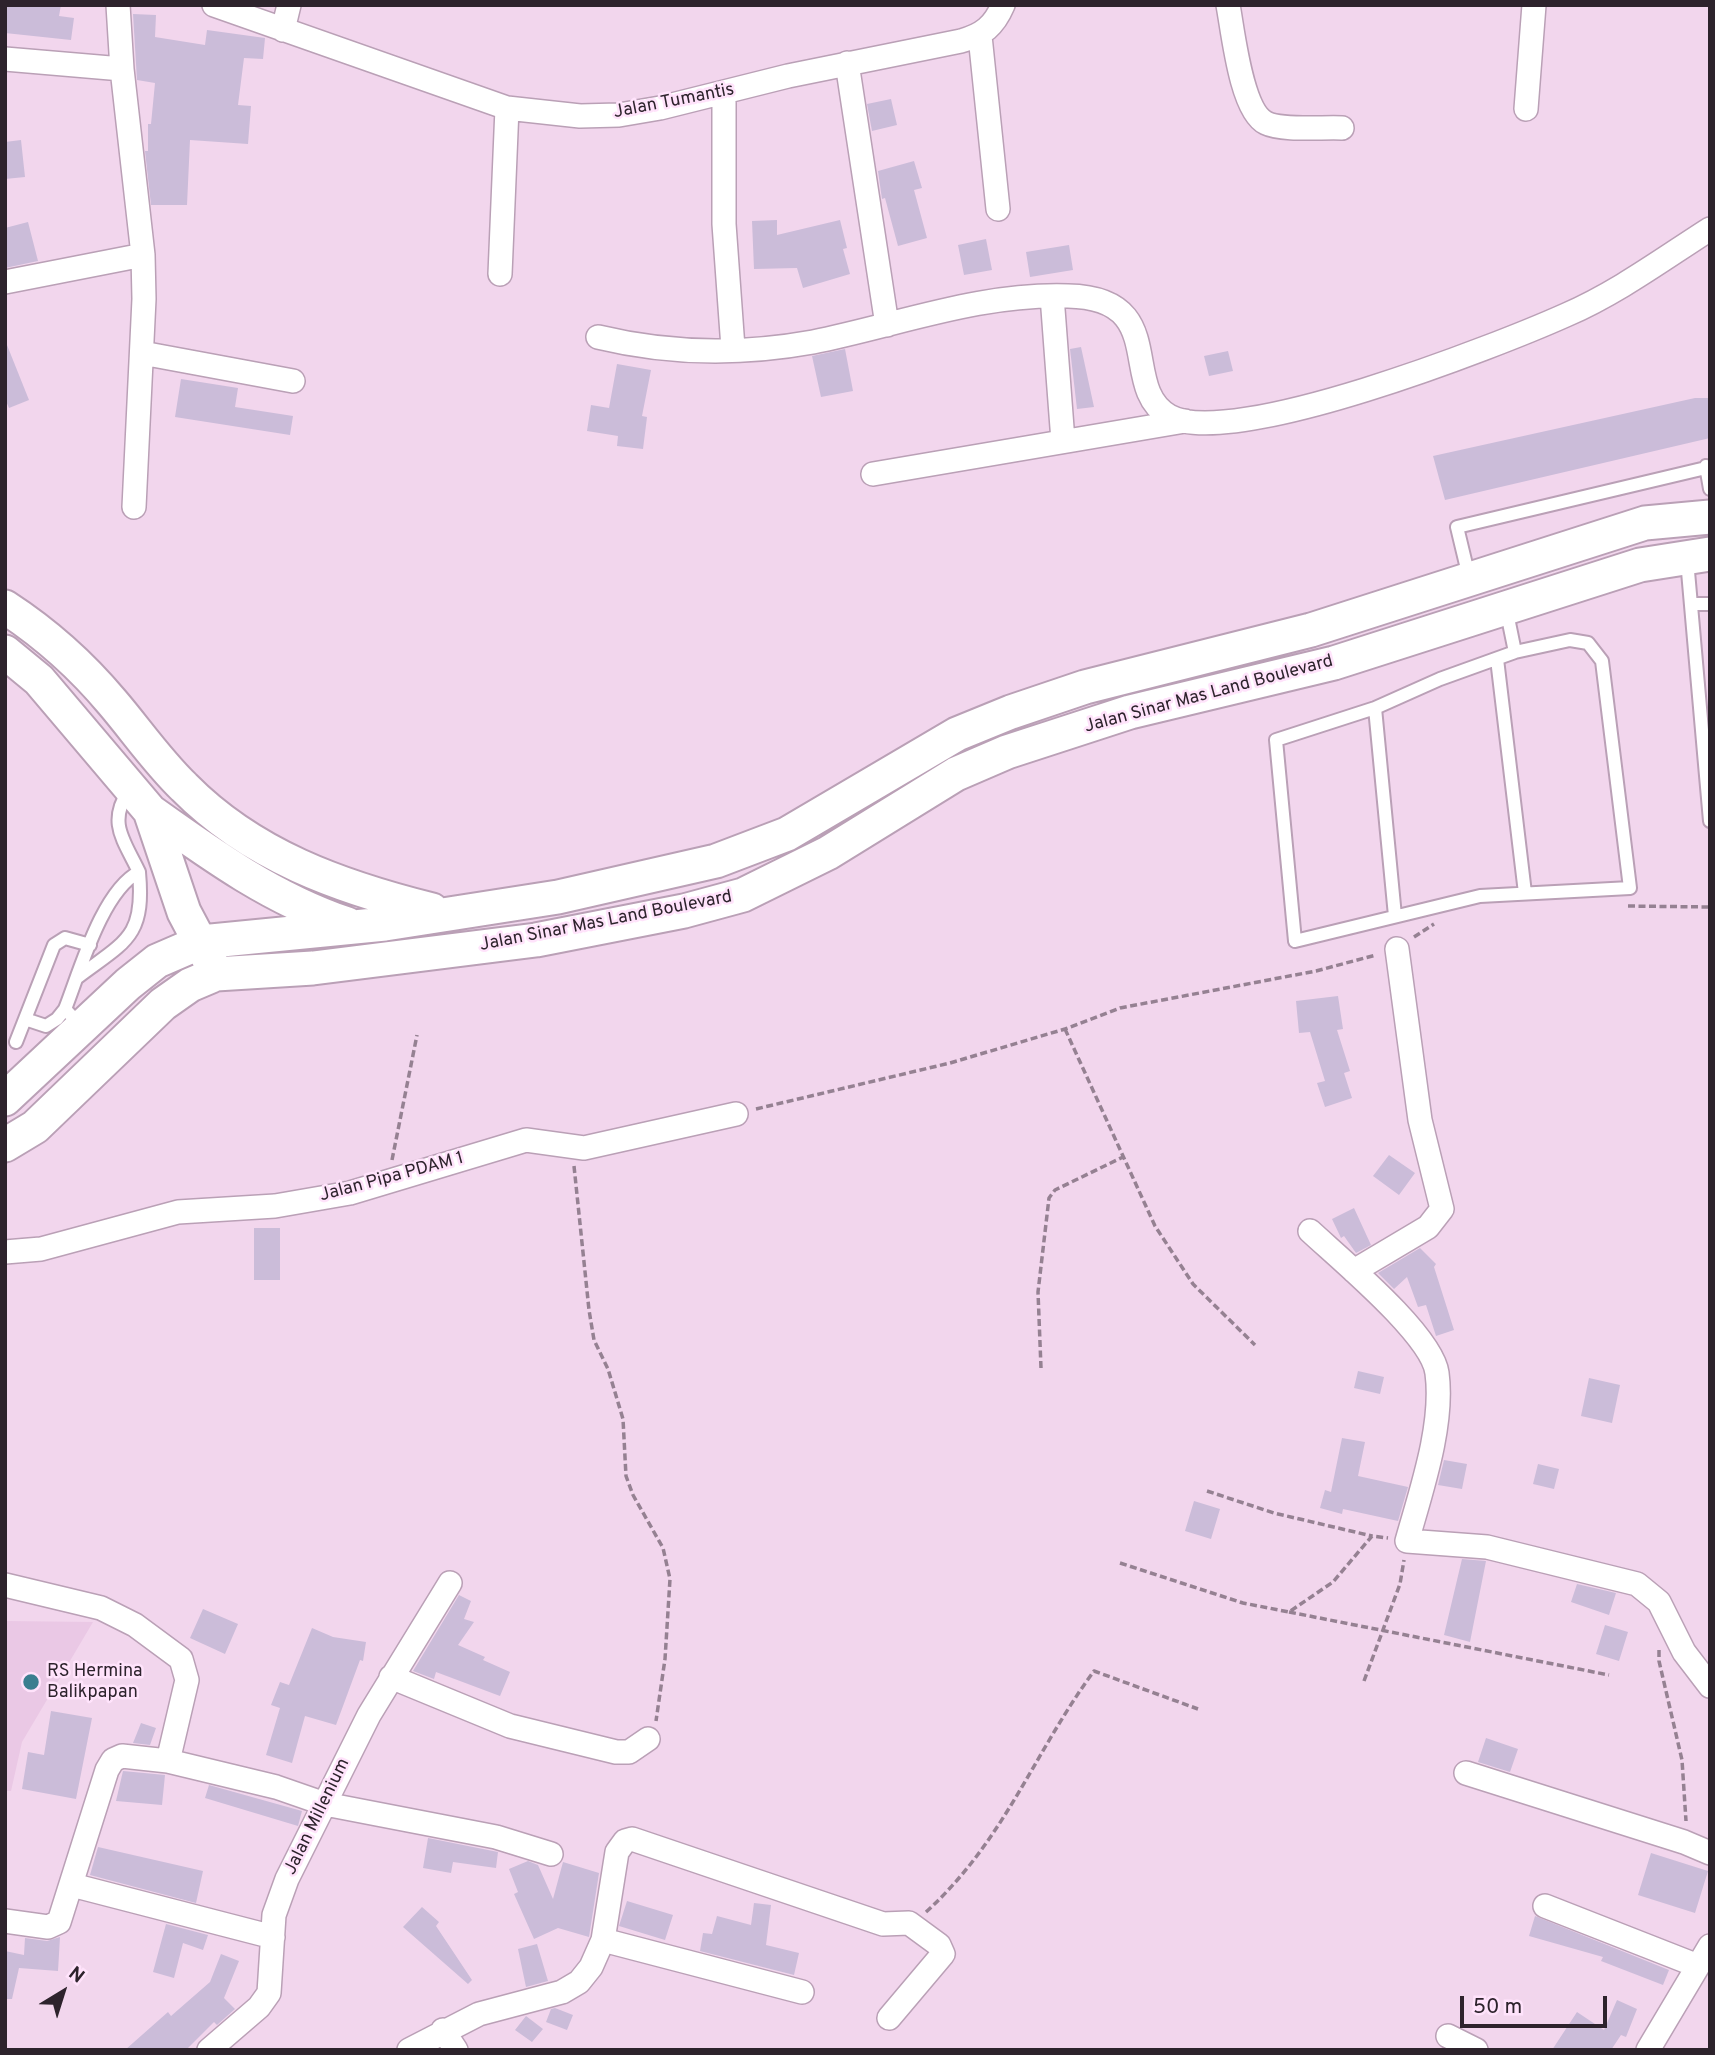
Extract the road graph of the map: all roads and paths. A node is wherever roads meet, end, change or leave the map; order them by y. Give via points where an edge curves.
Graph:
1 (118, 5) edge
2 (214, 5) edge
3 (289, 5) edge
4 (1003, 5) edge
5 (1228, 5) edge
6 (1534, 5) edge
7 (283, 30) junction
8 (980, 36) junction
9 (5, 59) edge
10 (847, 63) junction
11 (122, 69) junction
12 (724, 94) junction
13 (507, 108) junction
14 (1527, 109) dead end
15 (1342, 128) dead end
16 (998, 209) dead end
17 (1710, 229) edge
18 (143, 256) junction
19 (500, 274) dead end
20 (5, 282) edge
21 (1052, 296) junction
22 (887, 325) junction
23 (598, 337) dead end
24 (733, 348) junction
25 (142, 353) junction
26 (293, 381) dead end
27 (1185, 421) junction
28 (1063, 441) junction
29 (1708, 466) edge
30 (873, 474) dead end
31 (1710, 489) edge
32 (134, 507) dead end
33 (1710, 517) edge
34 (1698, 555) edge
35 (1521, 565) junction
36 (1470, 581) junction
37 (1520, 602) junction
38 (1691, 604) junction
39 (1710, 604) edge
40 (5, 607) edge
41 (5, 652) edge
42 (1516, 652) junction
43 (1497, 659) junction
44 (1375, 708) junction
45 (140, 799) junction
46 (1710, 821) edge
47 (250, 840) junction
48 (232, 869) junction
49 (139, 872) junction
50 (1525, 893) junction
51 (1617, 906) dead end
52 (1710, 907) edge
53 (443, 913) junction
54 (1395, 916) junction
55 (1440, 920) dead end
56 (357, 928) junction
57 (201, 942) junction
58 (90, 945) junction
59 (465, 949) junction
60 (1397, 949) junction
61 (216, 974) junction
62 (78, 977) junction
63 (73, 1018) junction
64 (25, 1019) junction
65 (1065, 1029) junction
66 (417, 1035) dead end
67 (16, 1042) dead end
68 (9, 1097) edge
69 (736, 1114) joint
70 (35, 1127) junction
71 (5, 1145) edge
72 (571, 1146) junction
73 (1123, 1157) junction
74 (387, 1183) junction
75 (1310, 1231) dead end
76 (5, 1252) edge
77 (1354, 1271) junction
78 (1255, 1345) dead end
79 (1041, 1368) dead end
80 (1207, 1491) dead end
81 (1372, 1536) junction
82 (1407, 1541) junction
83 (1120, 1563) dead end
84 (450, 1583) dead end
85 (5, 1585) edge
86 (1289, 1612) junction
87 (1666, 1617) junction
88 (1380, 1632) junction
89 (1609, 1675) dead end
90 (391, 1677) junction
91 (1364, 1681) dead end
92 (1710, 1686) edge
93 (1198, 1709) dead end
94 (648, 1739) joint
95 (168, 1761) junction
96 (1466, 1773) dead end
97 (325, 1804) junction
98 (1684, 1842) junction
99 (1710, 1853) edge
100 (551, 1854) dead end
101 (72, 1885) junction
102 (1545, 1906) dead end
103 (5, 1921) edge
104 (909, 1923) junction
105 (273, 1937) junction
106 (603, 1940) junction
107 (1704, 1956) edge
108 (802, 1992) dead end
109 (889, 2018) dead end
110 (443, 2030) junction
111 (1448, 2036) dead end
112 (209, 2050) edge
113 (409, 2050) edge
114 (456, 2050) edge
115 (1476, 2050) edge
116 (1648, 2050) edge

1 - 11 street
2 - 7 street, Jalan Tumantis
3 - 7 street
4 - 8 street
5 - 15 street via 1247,97 1257,116 1274,126
6 - 14 street
7 - 13 street, Jalan Tumantis
8 - 10 street, Jalan Tumantis
8 - 16 street
9 - 11 street
10 - 12 street, Jalan Tumantis
10 - 22 street
11 - 18 street
12 - 13 street, Jalan Tumantis via 618,115
12 - 24 street via 724,224
13 - 19 street
17 - 27 street via 1626,284 1568,314 1411,376 1274,413 1208,423
18 - 20 street
18 - 25 street
21 - 22 street via 977,302
21 - 27 street via 1091,298 1125,315 1136,332 1155,402 1168,415
21 - 28 street
22 - 24 street via 810,342
23 - 24 street via 671,351
25 - 26 street
25 - 32 street
27 - 28 street
28 - 30 street
29 - 31 lane
29 - 36 lane via 1457,527
33 - 35 street, Jalan Sinar Mas Land Boulevard via 1645,523
34 - 37 street, Jalan Sinar Mas Land Boulevard via 1640,565
34 - 38 lane
35 - 36 street, Jalan Sinar Mas Land Boulevard
35 - 37 street
36 - 53 street, Jalan Sinar Mas Land Boulevard via 1311,630 1085,687 1011,712 957,734 787,834 716,861 558,897
37 - 42 lane
37 - 59 street, Jalan Sinar Mas Land Boulevard via 1334,663 1130,712 1007,752 956,774 828,853 743,895 536,940
38 - 39 lane
38 - 46 lane
40 - 47 street, Jalan Sinar Mas Land Boulevard via 78,664 184,788
41 - 45 street via 39,680
42 - 43 lane
42 - 50 lane via 1570,640 1588,643 1602,661 1630,888
43 - 44 lane
43 - 50 lane
44 - 54 lane
44 - 54 lane via 1276,740 1296,941
45 - 48 street
45 - 49 lane via 117,813
45 - 57 street via 184,912
47 - 48 street
47 - 53 street, Jalan Sinar Mas Land Boulevard via 314,875
48 - 56 street via 305,910
49 - 58 lane via 118,890
49 - 62 lane via 138,922 123,943
50 - 54 lane via 1480,896
51 - 52 path
53 - 56 street, Jalan Sinar Mas Land Boulevard
55 - 60 path
56 - 57 street, Jalan Sinar Mas Land Boulevard
56 - 59 street
57 - 61 street
57 - 63 street, Jalan Sinar Mas Land Boulevard via 157,961
58 - 62 lane
58 - 64 lane via 65,938 54,945
59 - 61 street, Jalan Sinar Mas Land Boulevard via 313,968
60 - 65 path via 1316,971 1120,1008
60 - 77 street via 1420,1119 1442,1209 1428,1227
61 - 70 street, Jalan Sinar Mas Land Boulevard via 163,1004
62 - 63 lane
63 - 64 lane via 57,1019 46,1026
63 - 68 street, Jalan Sinar Mas Land Boulevard
64 - 67 lane
65 - 69 path via 950,1063
65 - 73 path
66 - 74 path
68 - 70 street
69 - 72 street, Jalan Pipa PDAM 1
70 - 71 street, Jalan Sinar Mas Land Boulevard
72 - 74 street, Jalan Pipa PDAM 1 via 526,1140
72 - 94 path via 594,1340 618,1397 626,1476 663,1548 670,1579 665,1659 656,1722
73 - 78 path via 1155,1226 1193,1283
73 - 79 path via 1055,1190 1049,1198 1038,1292
74 - 76 street, Jalan Pipa PDAM 1 via 275,1206 178,1212 41,1249
75 - 77 street
77 - 82 street via 1406,1324 1437,1371 1437,1414
80 - 81 path via 1274,1513
81 - 82 path
81 - 86 path via 1333,1582
82 - 87 street via 1486,1548 1637,1584 1659,1602
82 - 88 path via 1399,1584
83 - 86 path via 1243,1604
84 - 90 street, Jalan Millenium
85 - 95 street via 101,1608 135,1625 181,1659 187,1680
86 - 88 path
87 - 92 street via 1684,1652
87 - 98 path via 1659,1661 1682,1760
88 - 89 path
88 - 91 path
90 - 94 street via 510,1726 616,1752 629,1752
90 - 97 street, Jalan Millenium
93 - 104 path via 1094,1671 1060,1720 992,1839 951,1889
95 - 97 street
95 - 101 street via 131,1756 113,1760 101,1784
96 - 98 street
97 - 100 street via 496,1837
97 - 105 street, Jalan Millenium via 279,1899
98 - 99 street
101 - 103 street via 62,1917 54,1925
101 - 105 street
102 - 107 street
104 - 106 street via 883,1924 632,1839 617,1852
104 - 109 street via 939,1945 943,1954
105 - 112 street, Jalan Millenium via 269,1993
106 - 108 street
106 - 110 street via 591,1967 579,1982 562,1992 480,2014
107 - 116 street
110 - 113 street
110 - 114 street
111 - 115 street

